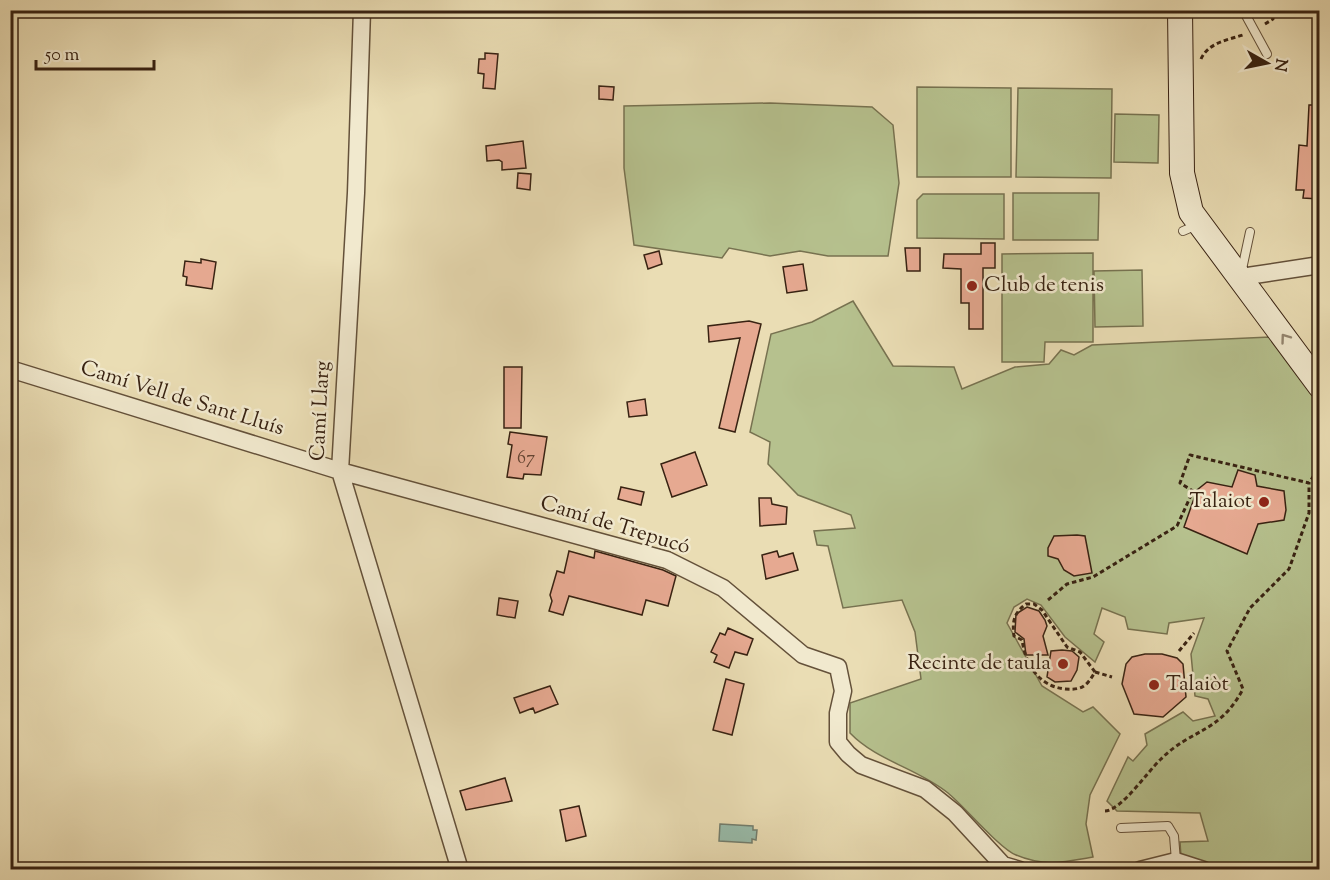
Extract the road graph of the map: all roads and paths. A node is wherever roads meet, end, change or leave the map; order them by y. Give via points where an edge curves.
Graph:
1 (362, 10) edge
2 (1180, 10) edge
3 (1243, 10) edge
4 (1274, 10) edge
5 (1256, 30) junction
6 (1267, 54) dead end
7 (1198, 66) dead end
8 (1250, 232) dead end
9 (1320, 265) edge
10 (1240, 277) junction
11 (10, 369) edge
12 (1320, 386) edge
13 (1320, 466) edge
14 (340, 471) junction
15 (1309, 483) junction
16 (1048, 600) dead end
17 (1194, 633) dead end
18 (1179, 651) dead end
19 (1095, 672) junction
20 (1112, 677) dead end
21 (1105, 811) dead end
22 (1120, 828) dead end
23 (1176, 861) junction
24 (460, 870) edge
25 (1020, 870) edge
26 (1140, 870) edge
27 (1204, 870) edge

1 - 14 street, Camí Llarg
2 - 10 street via 1182,173 1192,227
3 - 5 lane
4 - 5 path via 1273,19
5 - 6 lane
5 - 7 path via 1216,43 1203,53
8 - 10 lane
9 - 10 street
12 -> 10 street
11 - 14 street, Camí Vell de Sant Lluís
13 - 15 path
14 - 24 street, Camí Llarg
14 - 25 street, Camí de Trepucó via 667,561 723,588 803,655 838,667 843,691 838,742 848,754 861,765 925,789 955,813 1003,865
15 - 16 path via 1190,455 1180,483 1193,491 1177,526 1093,577 1067,584
15 - 21 path via 1309,513 1290,569 1250,608 1227,651 1243,689 1234,706 1216,724 1170,750 1117,807
17 - 18 path
19 - 19 path via 1086,686 1077,691 1043,683 1024,654 1022,640 1014,636 1012,623 1017,610 1026,604 1042,610 1067,647 1080,652
19 - 20 path
22 - 23 lane via 1168,826 1174,836
23 - 26 street
23 - 27 street

